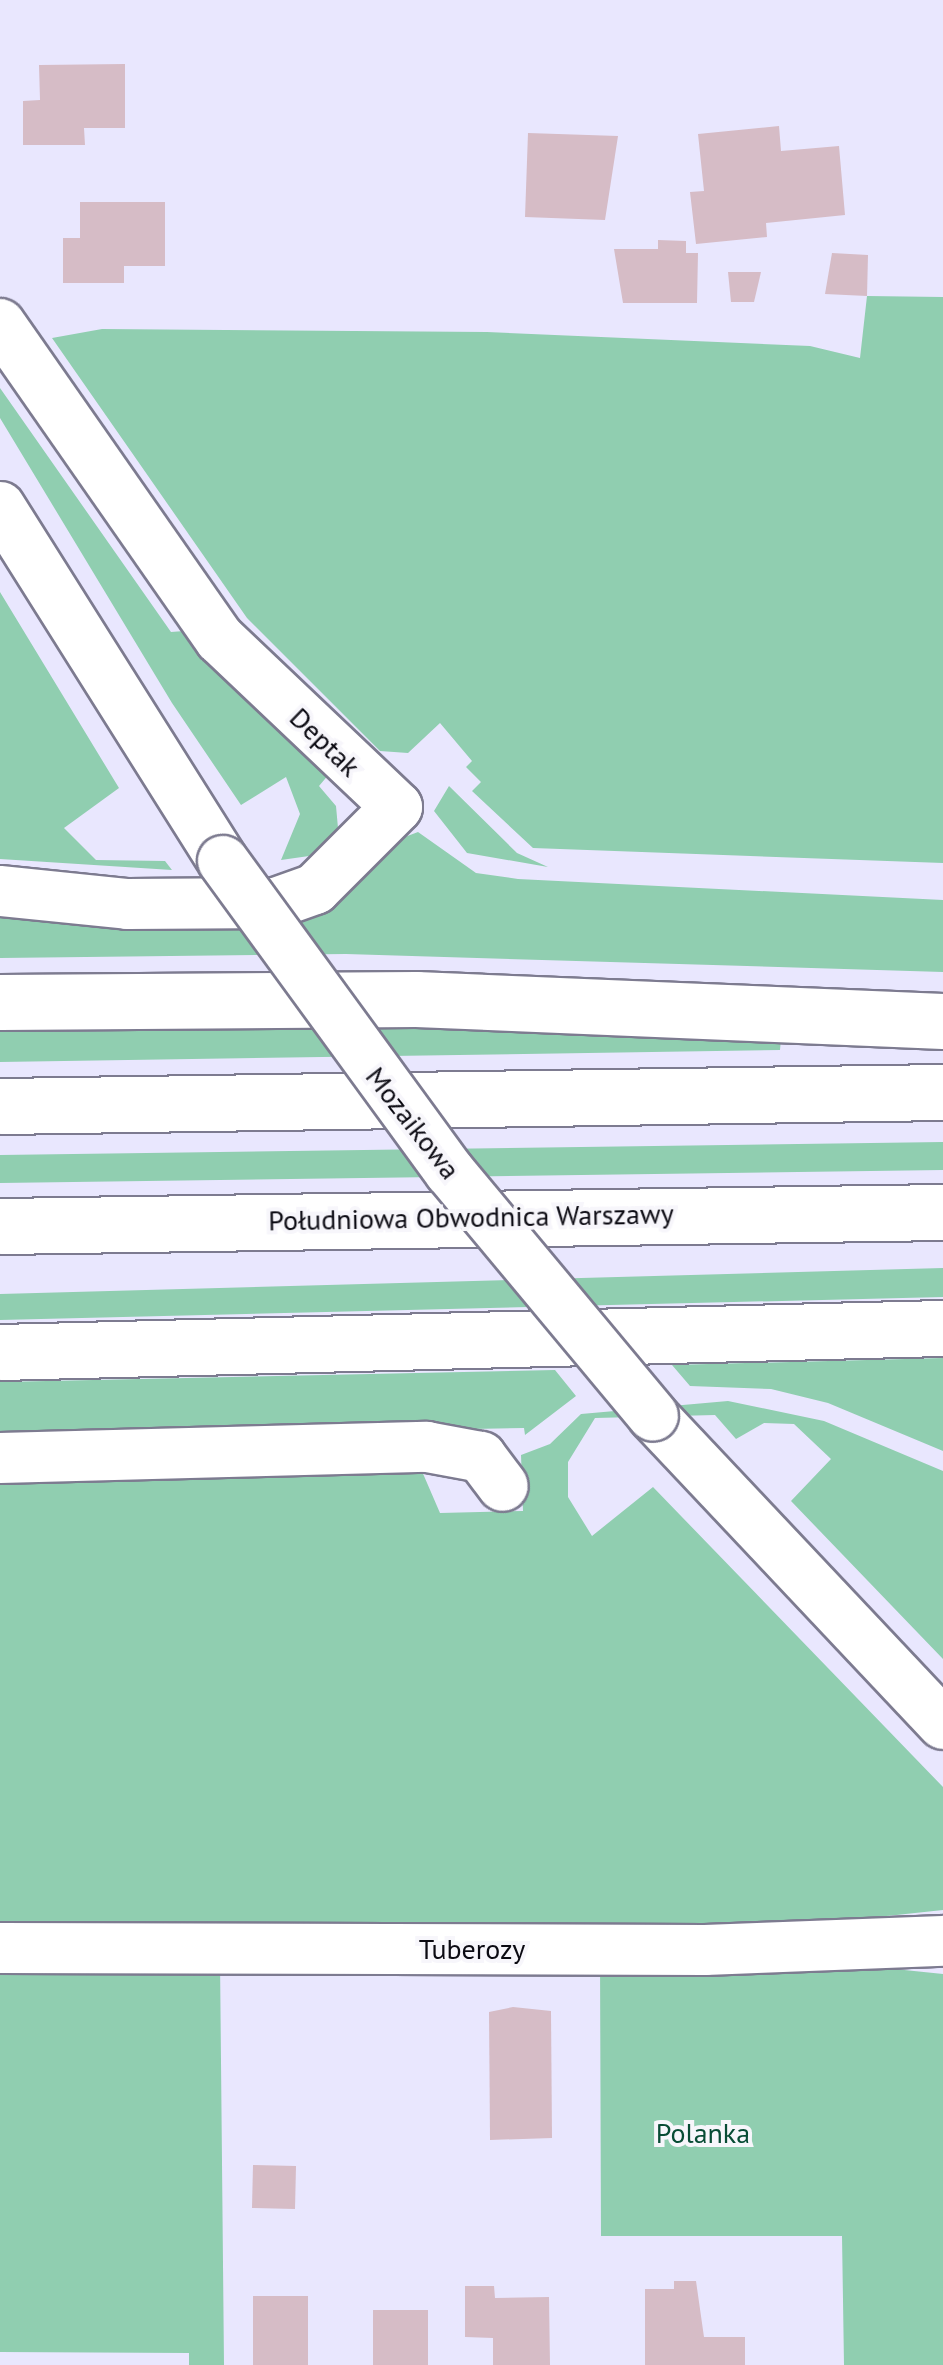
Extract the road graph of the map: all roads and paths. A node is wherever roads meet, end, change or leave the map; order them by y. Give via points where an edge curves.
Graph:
1 (0, 324) edge
2 (0, 506) edge
3 (0, 890) edge
4 (0, 1002) edge
5 (943, 1020) edge
6 (943, 1092) edge
7 (0, 1106) edge
8 (943, 1212) edge
9 (0, 1226) edge
10 (943, 1328) edge
11 (0, 1352) edge
12 (0, 1458) edge
13 (503, 1486) dead end
14 (943, 1724) edge
15 (943, 1941) edge
16 (0, 1948) edge

1 - 3 street, Deptak via 220,639 397,807 315,889 276,902 128,904
2 - 14 street, Mozaikowa, bridge via 222,861 450,1172 653,1416
4 - 5 highway via 416,998
6 - 7 highway
8 - 9 highway, Południowa Obwodnica Warszawy
10 - 11 highway
12 - 13 street via 427,1447 482,1457
15 - 16 street, Tuberozy via 705,1950

